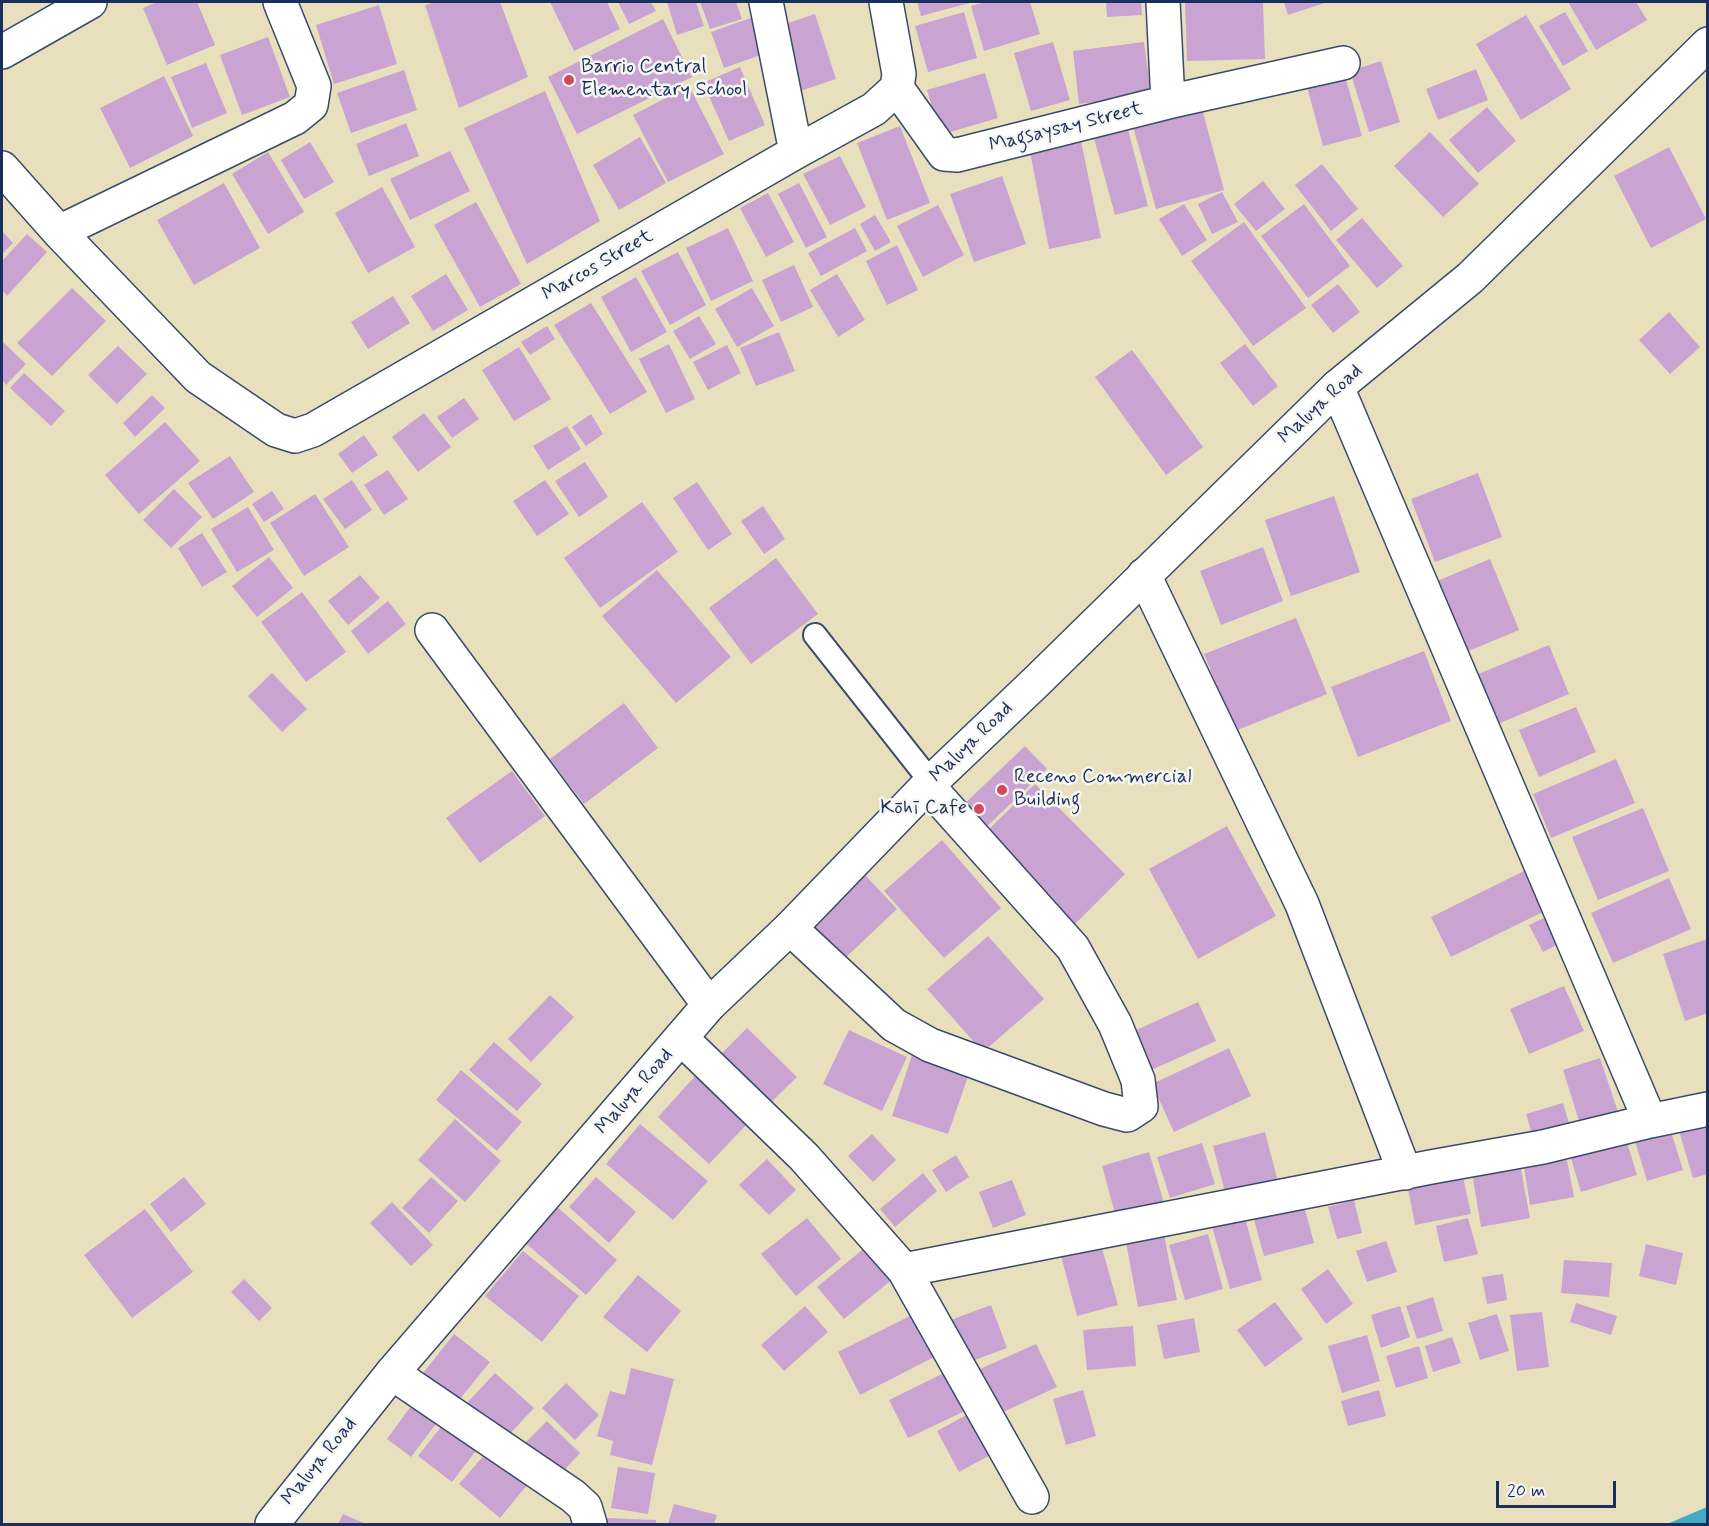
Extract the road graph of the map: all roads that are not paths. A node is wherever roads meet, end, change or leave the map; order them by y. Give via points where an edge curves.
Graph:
1 (90, 2) edge
2 (280, 2) edge
3 (766, 2) edge
4 (886, 2) edge
5 (1163, 2) edge
6 (1707, 44) edge
7 (2, 52) edge
8 (1343, 63) dead end
9 (897, 88) junction
10 (1168, 102) junction
11 (796, 152) junction
12 (2, 168) edge
13 (59, 232) junction
14 (1337, 387) junction
15 (1144, 575) junction
16 (432, 630) dead end
17 (815, 635) dead end
18 (929, 784) junction
19 (790, 928) junction
20 (709, 1005) junction
21 (681, 1038) junction
22 (1707, 1109) edge
23 (1650, 1121) junction
24 (1405, 1173) junction
25 (904, 1270) junction
26 (392, 1373) junction
27 (1032, 1497) dead end
28 (272, 1524) edge
29 (590, 1524) edge

1 - 7 street
2 - 13 street via 314,86 311,105 295,118
3 - 11 street
4 - 9 street via 899,74
5 - 10 street, Magsaysay Street
6 - 14 street, Maluya Road via 1470,278
8 - 10 street
9 - 10 street, Magsaysay Street via 944,154 957,155
9 - 11 street, Marcos Street via 874,109
11 - 13 street, Marcos Street via 313,430 295,436 276,430 198,377
12 - 13 street
14 - 15 street, Maluya Road
14 - 23 street
15 - 18 street, Maluya Road
15 - 24 street via 1302,903
16 - 20 street
17 - 18 lane
18 - 19 street, Maluya Road
18 - 19 street via 1073,948 1115,1024 1138,1080 1141,1106 1127,1115 1104,1109 930,1046 894,1025
19 - 20 street, Maluya Road
20 - 21 street, Maluya Road
21 - 25 street via 804,1157
21 - 26 street, Maluya Road
22 - 23 street
23 - 24 street via 1543,1147
24 - 25 street
25 - 27 street
26 - 28 street, Maluya Road
26 - 29 street via 573,1496 585,1507

